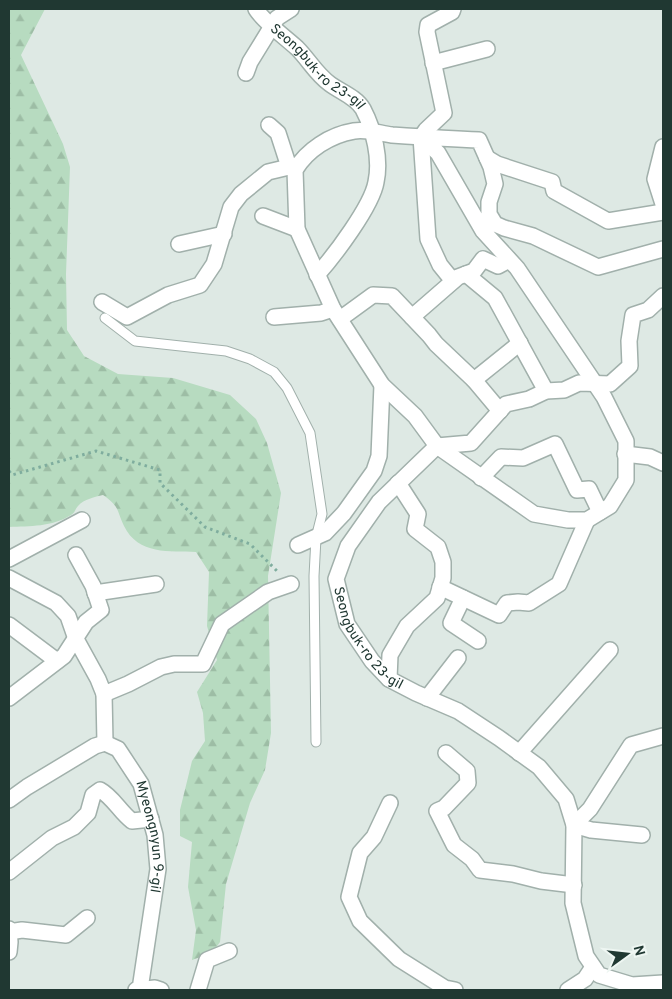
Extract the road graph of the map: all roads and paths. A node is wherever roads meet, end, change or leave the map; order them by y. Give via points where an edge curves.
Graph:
1 (256, 9) edge
2 (291, 9) edge
3 (453, 9) edge
4 (273, 26) junction
5 (487, 49) dead end
6 (433, 63) junction
7 (246, 73) dead end
8 (269, 125) dead end
9 (371, 130) junction
10 (421, 137) junction
11 (663, 147) edge
12 (487, 158) junction
13 (292, 169) junction
14 (663, 199) edge
15 (663, 212) edge
16 (263, 216) dead end
17 (297, 229) junction
18 (224, 234) junction
19 (178, 244) dead end
20 (663, 249) edge
21 (509, 260) junction
22 (317, 274) junction
23 (459, 277) junction
24 (663, 296) edge
25 (102, 302) dead end
26 (337, 314) junction
27 (274, 317) dead end
28 (412, 317) junction
29 (105, 318) dead end
30 (520, 343) junction
31 (474, 380) junction
32 (595, 384) junction
33 (382, 385) junction
34 (546, 391) junction
35 (500, 411) junction
36 (437, 446) junction
37 (625, 454) junction
38 (663, 463) edge
39 (9, 472) edge
40 (482, 478) junction
41 (398, 484) junction
42 (600, 512) junction
43 (82, 520) dead end
44 (587, 520) junction
45 (316, 538) junction
46 (298, 545) dead end
47 (76, 555) dead end
48 (9, 559) edge
49 (9, 578) edge
50 (156, 584) dead end
51 (291, 584) joint
52 (440, 587) junction
53 (95, 593) junction
54 (463, 598) junction
55 (9, 624) edge
56 (76, 639) junction
57 (478, 641) dead end
58 (610, 650) dead end
59 (458, 658) dead end
60 (57, 661) junction
61 (389, 678) junction
62 (104, 694) junction
63 (9, 698) edge
64 (427, 698) junction
65 (663, 736) edge
66 (316, 742) dead end
67 (105, 743) junction
68 (446, 753) dead end
69 (519, 753) junction
70 (9, 800) edge
71 (390, 803) dead end
72 (150, 819) junction
73 (574, 825) junction
74 (642, 835) dead end
75 (9, 872) edge
76 (574, 885) junction
77 (86, 918) dead end
78 (9, 930) edge
79 (228, 951) dead end
80 (9, 952) edge
81 (593, 967) junction
82 (663, 983) edge
83 (643, 987) edge
84 (138, 990) edge
85 (161, 990) edge
86 (198, 990) edge
87 (455, 990) edge
88 (568, 990) edge

1 - 4 street, Seongbuk-ro 23-gil
2 - 4 street via 277,18
3 - 6 street via 428,26 426,32
4 - 7 street
4 - 9 street, Seongbuk-ro 23-gil via 301,52 318,75 362,108
5 - 6 street
6 - 10 street via 444,113
8 - 13 street via 278,133
9 - 10 street, Seongbuk-ro 23-gil
9 - 13 street, Seongbuk-ro 23-gil via 353,131 326,141
9 - 22 street, Seongbuk-ro 23-gil via 379,159 376,184 368,204
10 - 12 street, Seongbuk-ro 23-gil via 479,140
10 - 21 street via 438,153 483,231
10 - 23 street via 428,239 440,265
11 - 14 street via 655,179
12 - 15 street via 552,182 554,191 608,221
12 - 20 street via 495,184 489,214 495,224 533,236 598,267
13 - 17 street
13 - 18 street via 268,172 241,194 231,207
16 - 17 street
17 - 22 street
18 - 19 street
18 - 25 street via 214,264 200,285 168,295 127,317
21 - 23 street via 498,266 483,259 474,271
21 - 32 street
22 - 26 street
23 - 28 street
23 - 30 street via 495,298
24 - 32 street via 648,310 633,315 630,366 610,384
26 - 27 street
26 - 28 street via 374,295 392,296
26 - 33 street
28 - 31 street
29 - 45 lane via 136,342 226,351 274,372 287,388 310,433 322,514
30 - 31 street
30 - 34 street
31 - 35 street
32 - 34 street via 579,383 564,390
32 - 37 street via 626,441
33 - 36 street via 415,416
33 - 45 street via 379,456 374,470 344,513
34 - 35 street via 529,400 506,404
35 - 36 street via 471,443
36 - 40 street
36 - 41 street, Seongbuk-ro 23-gil
37 - 38 street via 650,456
37 - 42 street via 626,480 610,506
39 - 51 path via 12,475 96,451 160,470 160,482 205,527 250,544
40 - 42 street via 501,457 523,458 555,444 577,490 589,489
40 - 44 street via 534,514
41 - 52 street via 418,514 415,529 438,548 443,562
41 - 61 street, Seongbuk-ro 23-gil via 379,502 348,546 336,578 347,624 372,661
42 - 44 street
43 - 48 street
44 - 54 street via 559,584 529,603 507,603 499,615
45 - 46 street
45 - 66 lane
47 - 53 street
49 - 56 street via 56,603 68,616
50 - 53 street
51 - 62 street via 268,592 222,624 203,664 161,667
52 - 54 street
52 - 61 street via 437,598 407,626 390,655
53 - 56 street via 101,610 86,622
54 - 57 street via 451,623
55 - 60 street
56 - 60 street
56 - 62 street
58 - 69 street
59 - 64 street
60 - 63 street
61 - 64 street, Seongbuk-ro 23-gil
62 - 67 street
64 - 69 street, Seongbuk-ro 23-gil via 458,711
65 - 73 street via 631,745 590,809
67 - 70 street via 95,746
67 - 72 street, Myeongnyun 9-gil via 118,748 141,784
68 - 76 street via 467,771 468,783 437,811 454,845 480,870
69 - 73 street, Seongbuk-ro 23-gil via 539,767 566,799
71 - 87 street via 374,837 360,853 349,897 360,921 399,959 445,988
72 - 75 street via 132,821 107,793 100,790 93,795 88,813 74,827 52,838
72 - 84 street, Myeongnyun 9-gil via 158,869
73 - 74 street
73 - 76 street, Seongbuk-ro 23-gil
76 - 81 street, Seongbuk-ro 23-gil via 573,903 586,956
77 - 78 street via 66,935
78 - 80 street
79 - 86 street via 207,960
81 - 83 street via 599,975
81 - 88 street via 585,979
82 - 83 street
84 - 85 street

